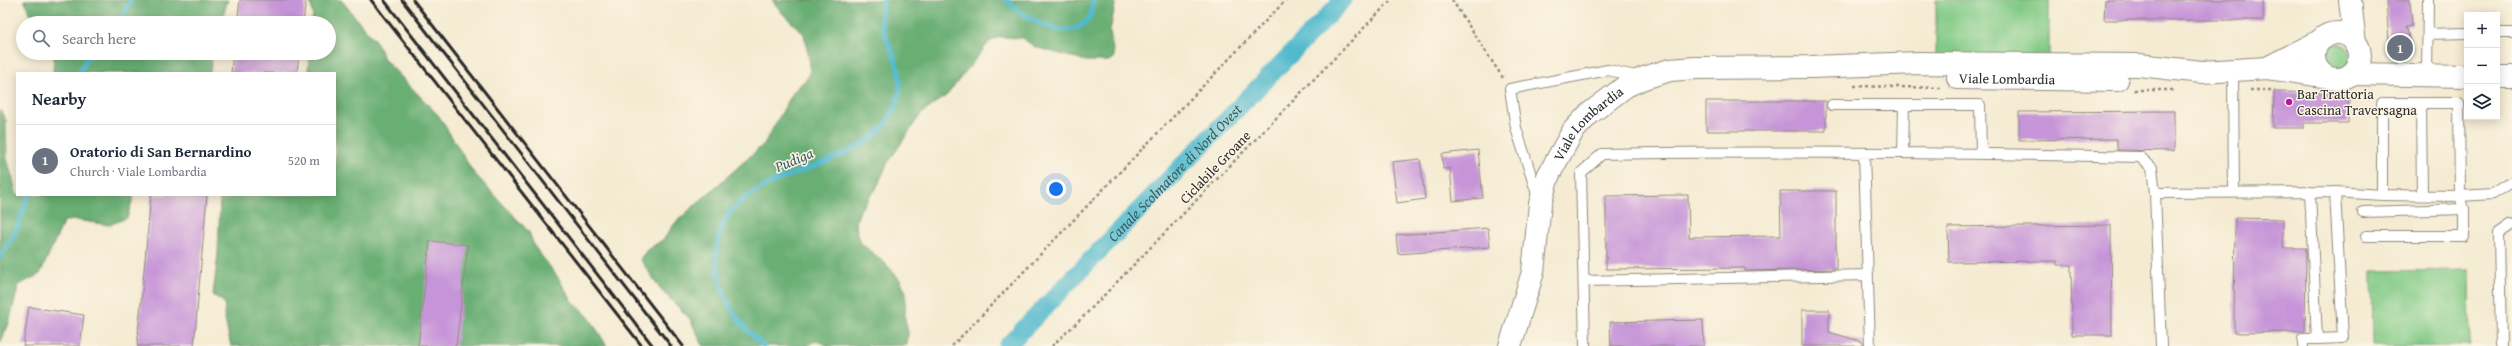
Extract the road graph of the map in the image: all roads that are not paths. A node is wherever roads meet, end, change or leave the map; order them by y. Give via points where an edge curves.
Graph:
1 (2343, 0) edge
2 (2350, 0) edge
3 (2428, 0) edge
4 (2464, 33) edge
5 (2500, 33) edge
6 (2512, 33) edge
7 (2428, 34) junction
8 (2321, 39) junction
9 (2357, 44) junction
10 (2267, 68) junction
11 (2233, 72) junction
12 (2401, 73) junction
13 (2352, 74) junction
14 (2427, 74) junction
15 (2323, 76) junction
16 (2464, 76) edge
17 (2500, 77) edge
18 (2512, 77) edge
19 (1644, 78) junction
20 (2421, 104) junction
21 (1832, 106) dead end
22 (1904, 106) junction
23 (1864, 153) junction
24 (1903, 153) junction
25 (1981, 154) junction
26 (2512, 182) edge
27 (2234, 192) junction
28 (2310, 192) junction
29 (2335, 192) junction
30 (2155, 193) junction
31 (2382, 195) junction
32 (2422, 195) junction
33 (2460, 196) junction
34 (1540, 204) junction
35 (2464, 209) junction
36 (2363, 212) dead end
37 (2512, 224) edge
38 (2366, 236) dead end
39 (1868, 275) junction
40 (1584, 281) junction
41 (2316, 339) junction
42 (1510, 346) edge
43 (1585, 346) edge
44 (1870, 346) edge
45 (2161, 346) edge
46 (2303, 346) edge
47 (2501, 346) edge

1 - 8 street
2 - 9 street
3 - 7 lane
4 - 7 lane
5 - 6 lane
7 - 14 lane
8 - 9 street via 2341,33
8 - 10 street, Viale Lombardia
8 - 15 street via 2313,57 2314,64
9 - 12 street
9 - 13 street via 2360,61
10 - 11 street, Viale Lombardia
10 - 15 street, Viale Lombardia
11 - 19 street, Viale Lombardia via 2202,72 2131,65 1919,63 1695,68 1670,70
11 - 27 lane
12 - 13 street
12 - 14 street
13 - 15 street via 2337,80
14 - 16 street
17 - 18 street
19 - 34 street, Viale Lombardia via 1608,98 1573,131 1548,176
19 - 34 lane via 1608,70 1510,89 1516,128
20 - 31 lane via 2382,104
20 - 32 lane
20 - 33 lane via 2459,103
21 - 22 lane
22 - 24 lane
22 - 25 lane via 1980,106
23 - 24 lane
23 - 39 lane
23 - 40 lane via 1602,154 1581,173
24 - 25 lane
25 - 30 lane via 2140,157 2152,168
26 - 33 lane via 2493,194
27 - 28 lane
27 - 30 lane
28 - 29 lane
28 - 41 lane
29 - 31 lane
29 - 41 lane via 2343,338
30 - 45 lane
31 - 32 lane
32 - 33 lane
33 - 35 lane
34 - 42 street, Viale Lombardia via 1533,272
35 - 36 lane
35 - 38 lane via 2464,236
37 - 47 lane via 2499,233
39 - 40 lane
39 - 44 lane
40 - 43 lane
41 - 46 lane via 2303,339

